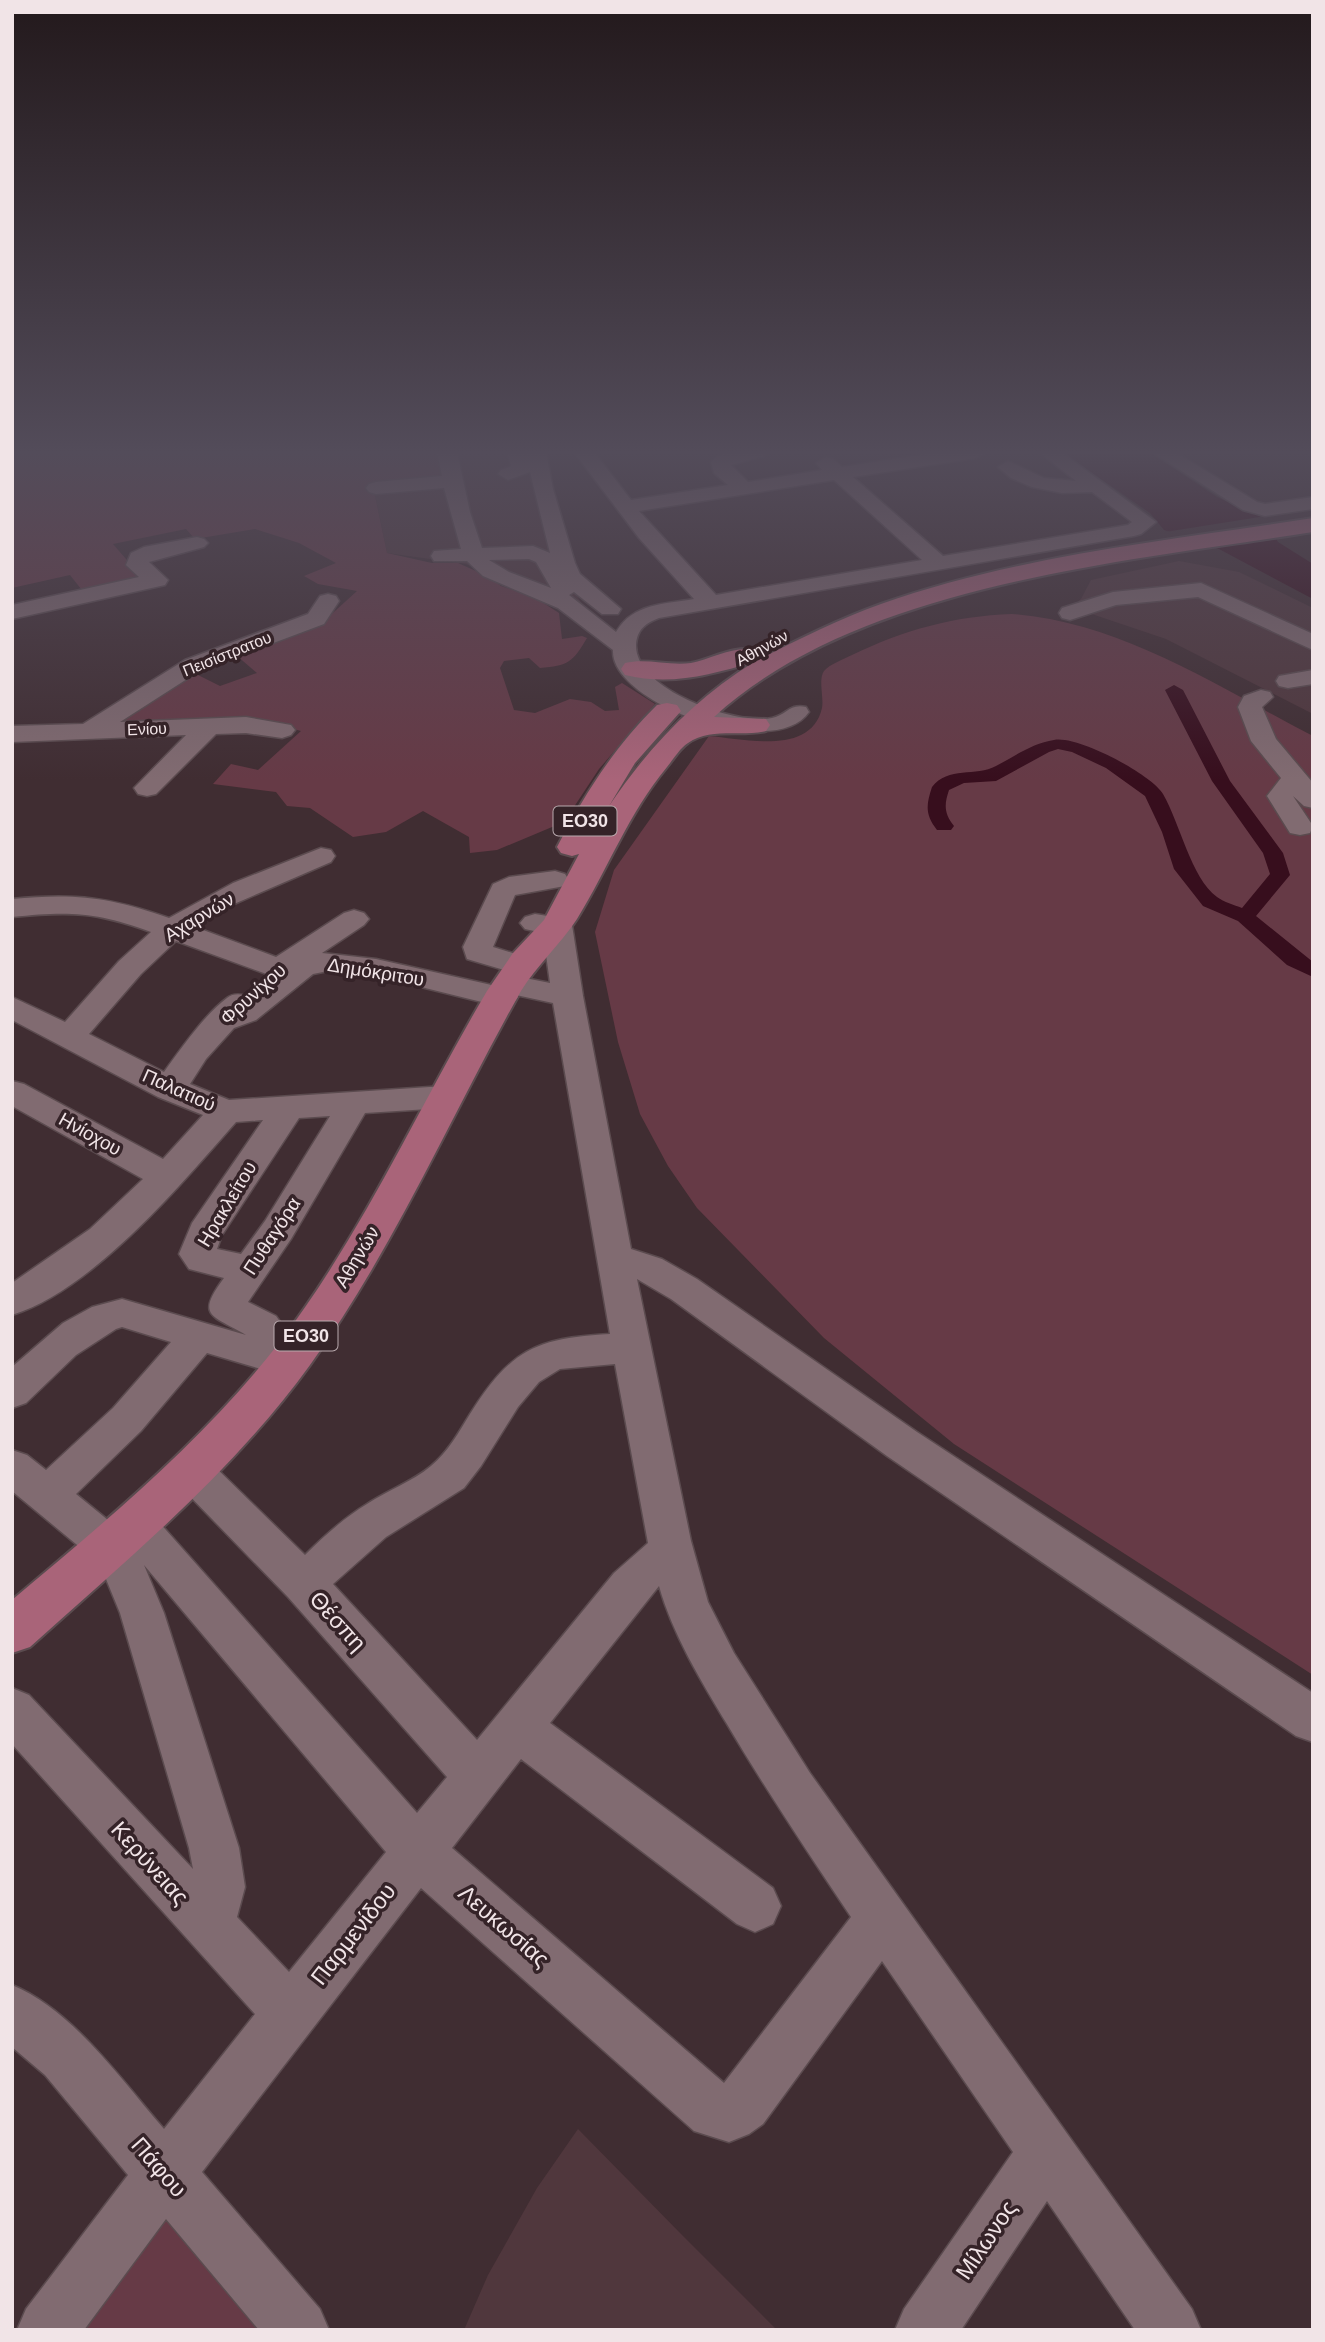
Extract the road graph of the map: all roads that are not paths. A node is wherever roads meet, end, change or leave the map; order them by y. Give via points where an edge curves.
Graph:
1 (137, 561) edge
2 (478, 561) edge
3 (546, 561) edge
4 (563, 561) edge
5 (673, 561) edge
6 (948, 561) edge
7 (1031, 561) edge
8 (938, 563) joint
9 (328, 601) dead end
10 (709, 602) junction
11 (567, 603) junction
12 (12, 612) edge
13 (1070, 613) dead end
14 (636, 619) junction
15 (1313, 643) edge
16 (626, 659) junction
17 (754, 662) junction
18 (1313, 677) edge
19 (1288, 681) dead end
20 (1261, 697) dead end
21 (695, 702) junction
22 (761, 721) junction
23 (208, 727) junction
24 (282, 730) dead end
25 (89, 731) junction
26 (12, 734) edge
27 (674, 738) junction
28 (1294, 780) junction
29 (147, 788) dead end
30 (1313, 800) edge
31 (1300, 827) dead end
32 (320, 856) dead end
33 (555, 880) junction
34 (12, 908) edge
35 (354, 919) dead end
36 (173, 929) junction
37 (525, 959) junction
38 (279, 968) junction
39 (567, 996) junction
40 (12, 1007) edge
41 (224, 1019) junction
42 (69, 1037) junction
43 (170, 1089) junction
44 (12, 1092) edge
45 (445, 1097) junction
46 (355, 1102) junction
47 (289, 1107) junction
48 (226, 1111) junction
49 (167, 1177) junction
50 (614, 1257) junction
51 (251, 1269) junction
52 (12, 1301) edge
53 (198, 1336) junction
54 (633, 1347) junction
55 (272, 1358) junction
56 (12, 1392) edge
57 (12, 1467) edge
58 (192, 1471) junction
59 (47, 1494) junction
60 (122, 1536) junction
61 (671, 1551) junction
62 (304, 1583) junction
63 (12, 1631) edge
64 (12, 1710) edge
65 (1313, 1720) edge
66 (517, 1727) junction
67 (478, 1776) junction
68 (418, 1852) junction
69 (755, 1906) dead end
70 (883, 1917) junction
71 (206, 1923) junction
72 (12, 2012) edge
73 (290, 2013) junction
74 (1047, 2151) junction
75 (164, 2172) junction
76 (47, 2330) edge
77 (299, 2330) edge
78 (925, 2330) edge
79 (1171, 2330) edge

1 - 12 street via 140,569 157,580
2 - 11 street via 496,574
3 - 11 street
4 - 14 street via 571,577 610,609
5 - 10 street
6 - 8 street
7 - 17 main road, Αθηνών / ΕΟ30 via 922,584 824,616
8 - 10 street
9 - 25 street, Πεισίστρατου via 316,619 193,665
10 - 14 street
11 - 16 street
13 - 15 street via 1113,599 1201,590
14 - 16 street via 628,629
16 - 17 main road via 681,674
16 - 21 street via 640,683
17 - 21 main road, Αθηνών / ΕΟ30
17 - 22 main road via 745,701
18 - 19 street
20 - 28 street via 1251,703 1252,713 1264,741
21 - 22 street
21 - 27 main road, Αθηνών / ΕΟ30
21 - 33 main road, Αθηνών / ΕΟ30 via 633,747 610,776
22 - 27 main road via 713,725
23 - 24 street, Ενίου via 246,725
23 - 25 street, Ενίου
23 - 29 street
25 - 26 street, Ενίου
27 - 37 main road, Αθηνών / ΕΟ30
28 - 30 street
28 - 31 street via 1280,796
32 - 36 street, Αχαρνών
33 - 37 main road, Αθηνών / ΕΟ30
33 - 37 street via 503,890 478,947 484,956
34 - 36 street via 60,902 96,904
35 - 38 street, Φρυνίχου
36 - 38 street
36 - 42 street, Αχαρνών
37 - 39 street
37 - 39 street
37 - 41 street, Δημόκριτου via 325,961 305,967 240,1015
37 - 45 main road, Αθηνών / ΕΟ30
38 - 41 street, Φρυνίχου
39 - 50 street
40 - 42 street, Παλατιού
41 - 43 street, Φρυνίχου
42 - 43 street, Παλατιού
43 - 48 street, Παλατιού
44 - 49 street, Ηνίοχου
45 - 46 street, Παλατιού
45 - 55 main road, Αθηνών / ΕΟ30 via 326,1309
46 - 47 street, Παλατιού
46 - 51 street, Πυθαγόρα
47 - 48 street, Παλατιού
47 - 51 street, Ηρακλείτου via 198,1248 202,1259
48 - 49 street
49 - 52 street via 103,1241
50 - 54 street
50 - 65 street via 649,1269 684,1289 902,1444
51 - 55 street, Πυθαγόρα via 227,1307 267,1330
53 - 55 street
53 - 56 street via 139,1317 107,1316 66,1342
53 - 59 street via 145,1402
54 - 61 street
54 - 62 street via 553,1355 537,1363 521,1376 454,1471 349,1539
55 - 58 main road, Αθηνών / ΕΟ30 via 245,1417
57 - 59 street
58 - 60 main road, Αθηνών / ΕΟ30
58 - 62 street, Θέσπη
59 - 60 street
60 - 63 main road, Αθηνών / ΕΟ30
60 - 68 street, Λευκωσίας via 251,1656
60 - 71 street via 133,1588 214,1848 219,1901
61 - 66 street, Παρμενίδου via 630,1587
61 - 70 street via 687,1602 718,1668 793,1790
62 - 67 street, Θέσπη
64 - 71 street, Κερύνειας
66 - 67 street, Παρμενίδου
66 - 69 street
67 - 68 street, Παρμενίδου
68 - 70 street, Λευκωσίας via 680,2083 722,2114 744,2104
68 - 73 street, Παρμενίδου
70 - 74 street
71 - 73 street, Κερύνειας
72 - 75 street, Πάφου via 64,2056
73 - 75 street, Παρμενίδου
74 - 78 street, Μίλωνος
74 - 79 street
75 - 76 street, Παρμενίδου
75 - 77 street, Πάφου

